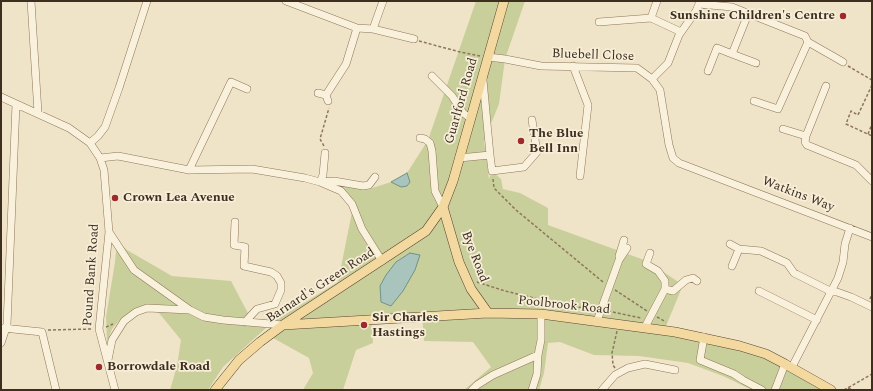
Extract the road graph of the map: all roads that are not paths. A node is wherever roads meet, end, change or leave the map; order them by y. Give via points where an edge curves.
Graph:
1 (31, 1) edge
2 (148, 1) edge
3 (286, 1) edge
4 (383, 1) edge
5 (504, 1) edge
6 (657, 1) edge
7 (699, 2) edge
8 (748, 14) junction
9 (651, 18) junction
10 (599, 22) dead end
11 (356, 28) junction
12 (373, 29) junction
13 (680, 32) junction
14 (414, 39) road end
15 (806, 39) junction
16 (732, 54) junction
17 (488, 57) junction
18 (843, 62) road end
19 (756, 63) dead end
20 (573, 66) junction
21 (708, 71) dead end
22 (432, 76) dead end
23 (482, 76) junction
24 (652, 79) junction
25 (826, 86) dead end
26 (247, 89) dead end
27 (318, 93) dead end
28 (1, 97) edge
29 (754, 100) dead end
30 (16, 104) junction
31 (38, 113) junction
32 (470, 118) junction
33 (532, 120) dead end
34 (782, 129) dead end
35 (806, 136) junction
36 (420, 138) dead end
37 (90, 144) junction
38 (325, 153) road end
39 (490, 156) junction
40 (100, 158) junction
41 (459, 158) junction
42 (189, 170) junction
43 (580, 176) dead end
44 (375, 177) dead end
45 (872, 181) edge
46 (320, 182) junction
47 (443, 207) junction
48 (235, 222) dead end
49 (850, 228) junction
50 (109, 232) junction
51 (872, 237) edge
52 (624, 240) dead end
53 (730, 244) dead end
54 (627, 248) dead end
55 (739, 249) junction
56 (650, 253) dead end
57 (618, 260) junction
58 (382, 261) junction
59 (732, 266) dead end
60 (697, 281) dead end
61 (665, 289) junction
62 (759, 291) dead end
63 (832, 292) junction
64 (872, 307) edge
65 (190, 310) junction
66 (488, 313) junction
67 (542, 314) junction
68 (648, 320) junction
69 (817, 320) junction
70 (597, 321) junction
71 (246, 322) junction
72 (283, 325) junction
73 (4, 328) edge
74 (704, 337) junction
75 (1, 342) edge
76 (538, 355) junction
77 (108, 363) junction
78 (789, 365) junction
79 (675, 370) dead end
80 (56, 390) edge
81 (115, 390) edge
82 (215, 390) edge
83 (472, 390) edge
84 (532, 390) edge
85 (602, 390) edge
86 (762, 390) edge
87 (775, 390) edge
88 (830, 390) edge

1 - 31 street
2 - 37 street via 105,126
3 - 11 street
4 - 12 street
5 - 17 main road, Guarlford Road
6 - 9 street
7 - 8 street via 732,7
7 - 13 street via 696,11
8 - 15 street
8 - 16 street
9 - 10 street
9 - 13 street
11 - 12 street
11 - 27 street via 346,64 327,98
12 - 14 street
13 - 24 street via 668,63
15 - 18 street
15 - 29 street via 778,109
16 - 19 street
16 - 21 street via 717,48
17 - 20 street, Bluebell Close via 541,66
17 - 23 main road, Guarlford Road
20 - 24 street, Bluebell Close via 637,68
20 - 43 street via 588,105
22 - 32 street
23 - 32 main road, Guarlford Road
23 - 39 street
24 - 49 street, Watkins Way via 660,90 673,158
25 - 35 street
26 - 42 street via 231,82
28 - 30 street, Pound Bank Road
30 - 31 street, Pound Bank Road
30 - 73 street via 7,324
31 - 37 street, Pound Bank Road via 69,128
32 - 41 main road, Guarlford Road
33 - 39 street via 537,152 524,167 492,171
34 - 35 street
35 - 45 street via 807,145 856,165
36 - 47 street via 425,138 430,143 435,191
37 - 40 street, Pound Bank Road
38 - 46 street
39 - 41 street
40 - 42 street via 118,156
40 - 50 street, Pound Bank Road via 104,170
41 - 47 main road, Guarlford Road
42 - 46 street via 252,169
44 - 46 street via 369,185 363,186 334,181
46 - 58 street via 341,191 352,204 362,229
47 - 58 main road, Barnard's Green Road via 426,231
47 - 66 main road, Bye Road via 459,262 471,289
48 - 71 street via 234,245 245,247 244,266 271,272 281,283 275,304 258,309
49 - 51 street
49 - 63 street via 843,262
50 - 65 street via 134,270
50 - 77 street, Pound Bank Road via 99,329
52 - 57 street
53 - 55 street
54 - 57 street
55 - 59 street
55 - 63 street via 761,251 786,263 794,273
56 - 61 street via 646,264 658,271 665,281
57 - 70 street
58 - 72 main road, Barnard's Green Road
60 - 61 street via 694,278 686,280 673,291
61 - 68 street
62 - 69 street
63 - 64 street
63 - 69 street
65 - 71 street via 204,317
65 - 77 street via 147,308 136,312 124,321 112,340
66 - 67 main road, Poolbrook Road
66 - 72 main road, Poolbrook Road
67 - 70 main road, Poolbrook Road
67 - 76 street
68 - 70 main road, Poolbrook Road via 619,325
68 - 74 main road, Poolbrook Road via 674,332
69 - 78 street
71 - 72 street
72 - 82 main road, Barnard's Green Road via 239,360
73 - 75 street
73 - 80 street via 42,332
74 - 78 main road, Poolbrook Road via 766,354
74 - 86 street via 700,360 734,374
76 - 83 street via 493,375
76 - 84 street via 537,374
77 - 81 street, Pound Bank Road
78 - 87 street
78 - 88 main road, Poolbrook Road
79 - 85 street via 645,364 628,368 615,375

